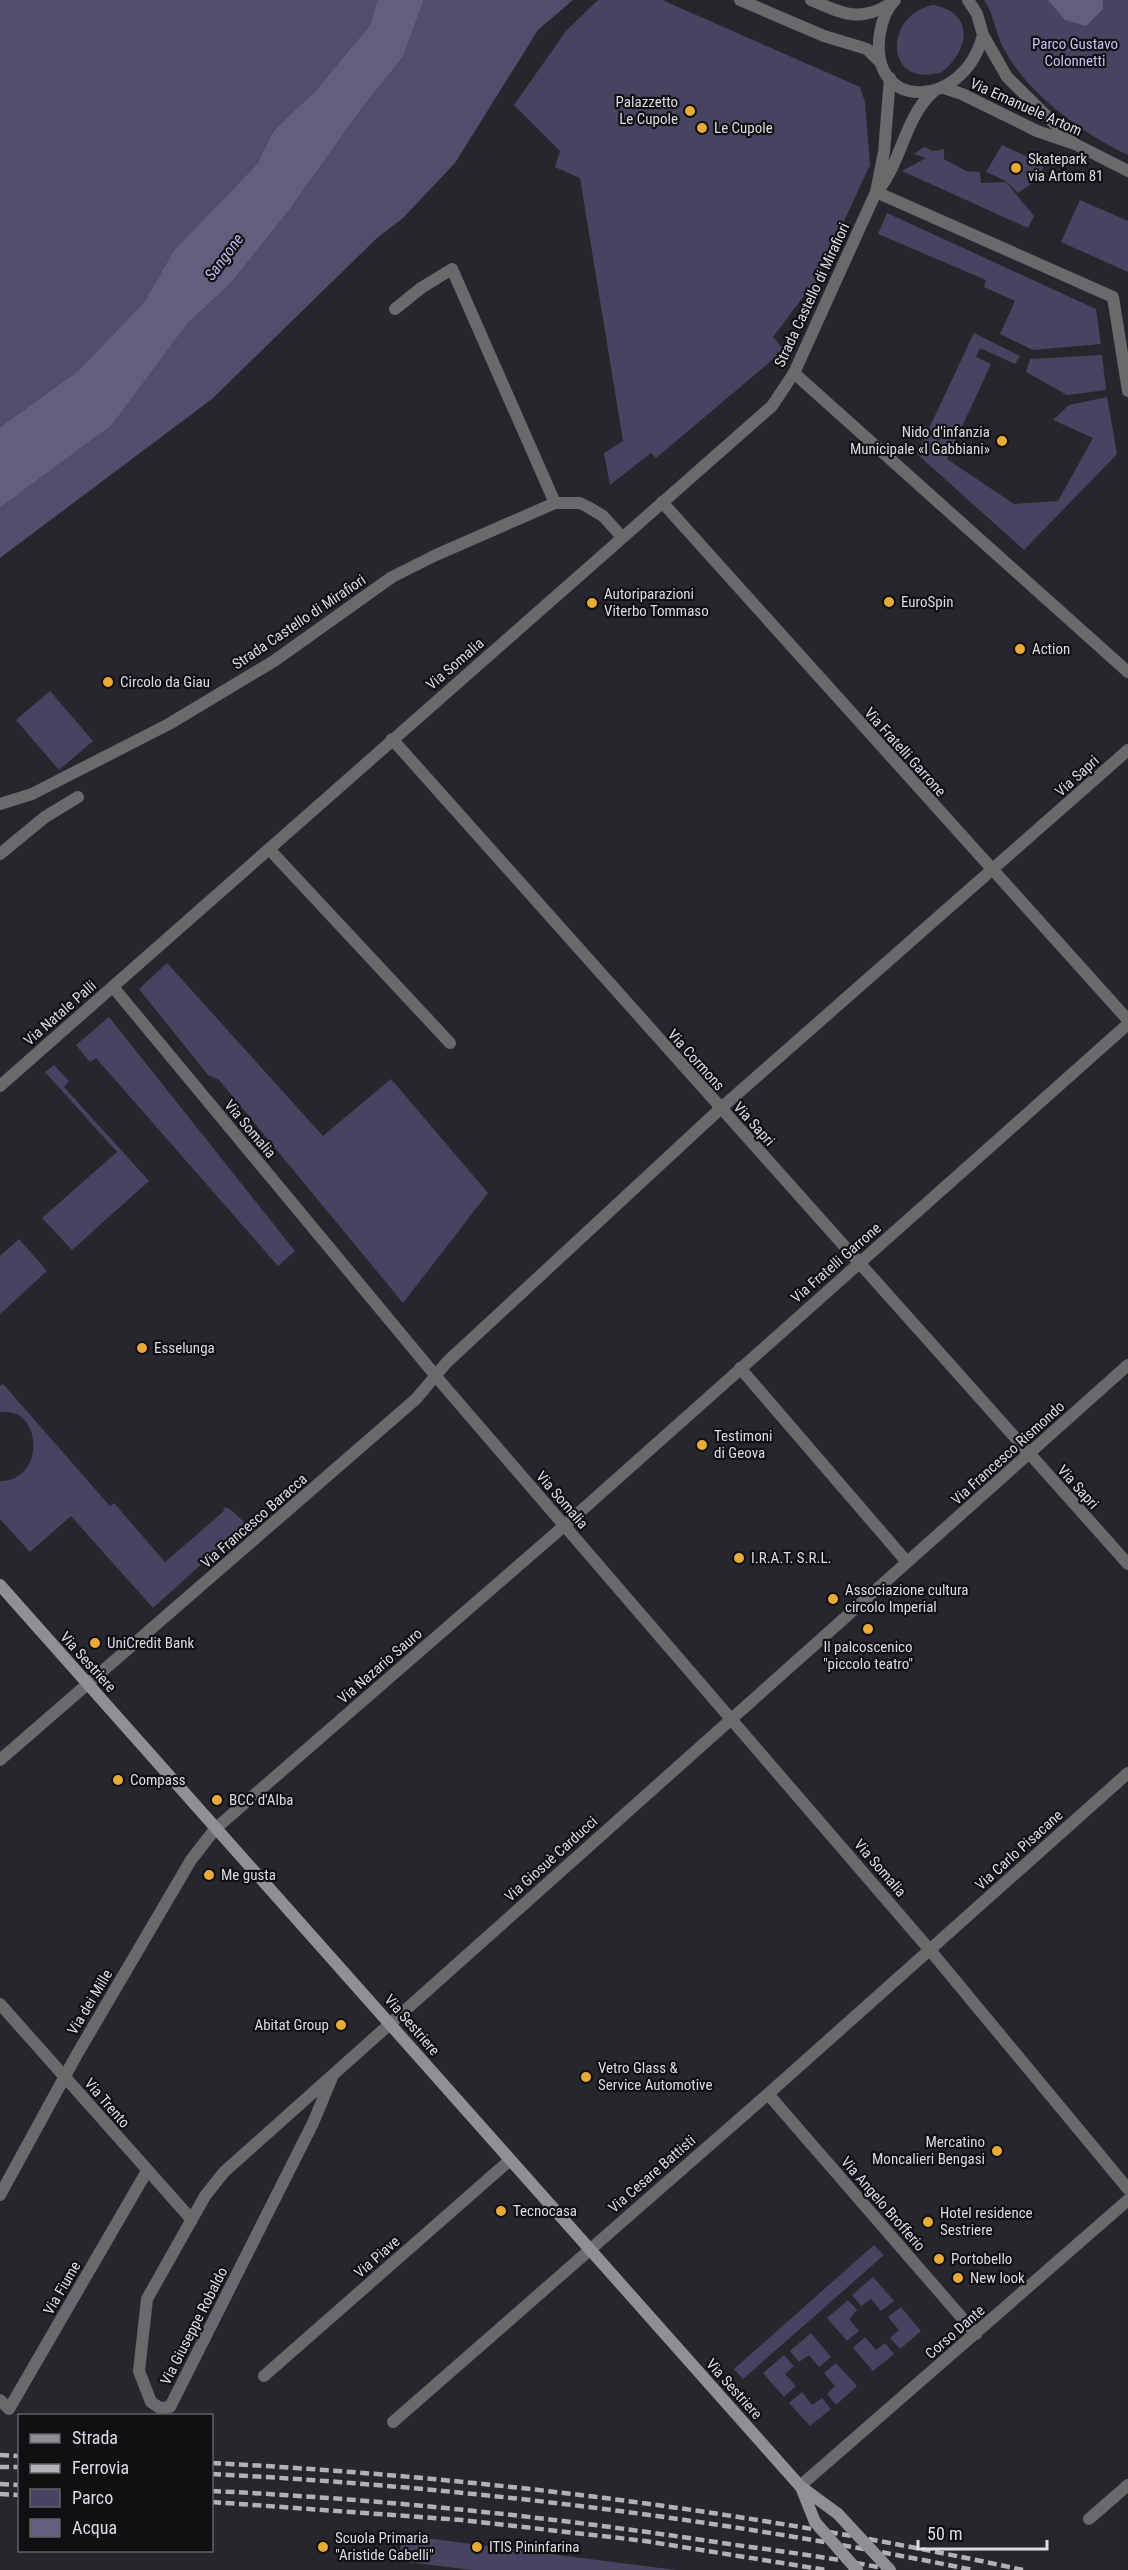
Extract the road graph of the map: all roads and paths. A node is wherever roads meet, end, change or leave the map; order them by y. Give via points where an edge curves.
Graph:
1 (740, 0) edge
2 (811, 0) edge
3 (968, 0) edge
4 (893, 2) edge
5 (983, 35) junction
6 (879, 61) junction
7 (890, 78) junction
8 (938, 90) junction
9 (1075, 144) junction
10 (1128, 171) edge
11 (876, 192) junction
12 (395, 309) dead end
13 (794, 373) junction
14 (1128, 391) edge
15 (662, 502) junction
16 (555, 503) junction
17 (622, 537) junction
18 (1128, 672) edge
19 (392, 739) junction
20 (1128, 750) edge
21 (78, 797) dead end
22 (0, 804) edge
23 (269, 849) junction
24 (0, 854) edge
25 (992, 871) junction
26 (113, 987) junction
27 (1128, 1022) edge
28 (450, 1043) dead end
29 (0, 1086) edge
30 (720, 1109) junction
31 (860, 1262) junction
32 (1128, 1365) edge
33 (740, 1368) junction
34 (436, 1376) junction
35 (1029, 1455) junction
36 (564, 1526) junction
37 (907, 1562) junction
38 (1128, 1564) edge
39 (0, 1585) edge
40 (88, 1684) junction
41 (730, 1718) junction
42 (0, 1760) edge
43 (1128, 1773) edge
44 (214, 1829) junction
45 (929, 1949) junction
46 (0, 2004) edge
47 (391, 2023) junction
48 (333, 2075) junction
49 (64, 2077) junction
50 (768, 2094) junction
51 (510, 2160) junction
52 (147, 2171) junction
53 (1128, 2189) edge
54 (0, 2195) edge
55 (1128, 2200) edge
56 (192, 2220) junction
57 (588, 2249) junction
58 (976, 2334) junction
59 (264, 2376) dead end
60 (0, 2400) edge
61 (393, 2422) dead end
62 (1128, 2485) edge
63 (800, 2486) junction
64 (1089, 2519) dead end
65 (857, 2570) edge
66 (890, 2570) edge

1 - 6 street via 824,36 867,49
2 - 4 street via 835,11 866,16
3 - 5 street
4 - 6 street via 883,20
5 - 8 street, Strada Castello di Mirafiori via 973,62
5 - 9 street via 1007,77
6 - 7 street
7 - 8 street, Via Emanuele Artom via 912,91
7 - 11 street, Strada Castello di Mirafiori via 884,152
8 - 9 street, Via Emanuele Artom via 962,94 1037,131
8 - 11 street, Strada Castello di Mirafiori via 919,108 890,175
9 - 10 street, Via Emanuele Artom
11 - 13 street, Strada Castello di Mirafiori
11 - 14 street via 1113,297
12 - 16 street via 452,269
13 - 15 street, Strada Castello di Mirafiori via 772,406
13 - 18 street
15 - 17 street, Via Somalia
15 - 25 street, Via Fratelli Garrone
16 - 17 street, Strada Castello di Mirafiori via 588,507 603,516
16 - 22 street, Strada Castello di Mirafiori via 436,555 384,583 274,661 169,724 32,794
17 - 19 street, Via Somalia
19 - 23 street, Via Somalia
19 - 30 street, Via Cormons
20 - 25 street, Via Sapri
21 - 24 street via 45,817
23 - 26 street, Via Somalia
23 - 28 street
25 - 27 street, Via Fratelli Garrone
25 - 30 street, Via Sapri
26 - 29 street, Via Natale Palli
26 - 34 street, Via Somalia
27 - 31 street, Via Fratelli Garrone
30 - 31 street, Via Sapri
30 - 34 street, Via Cormons
31 - 33 street, Via Fratelli Garrone
31 - 35 street, Via Sapri
32 - 35 street, Via Francesco Rismondo
33 - 36 street, Via Fratelli Garrone
33 - 37 street
34 - 36 street, Via Somalia
34 - 40 street, Via Francesco Baracca via 416,1399
35 - 37 street, Via Francesco Rismondo
35 - 38 street, Via Sapri
36 - 41 street, Via Somalia
36 - 44 street, Via Nazario Sauro
37 - 41 street, Via Francesco Rismondo
39 - 40 main road, Via Sestriere
40 - 42 street, Via Francesco Baracca
40 - 44 main road, Via Sestriere
41 - 45 street, Via Somalia
41 - 47 street, Via Giosuè Carducci
43 - 45 street, Via Carlo Pisacane
44 - 47 main road, Via Sestriere
44 - 49 street, Via dei Mille via 191,1860
45 - 50 street, Via Cesare Battisti
45 - 53 street, Via Somalia
46 - 49 street, Via Trento
47 - 48 street, Via Giuseppe Robaldo
47 - 51 main road, Via Sestriere
48 - 56 street, Via Giuseppe Robaldo via 224,2172
48 - 56 street, Via Giuseppe Robaldo via 313,2123 170,2407 160,2408 151,2402 140,2372 147,2299
49 - 52 street, Via Trento
49 - 54 street, Via dei Mille
50 - 57 street, Via Cesare Battisti
50 - 58 street, Via Angelo Brofferio
51 - 57 main road, Via Sestriere
51 - 59 street, Via Piave
52 - 56 street, Via Trento
52 - 60 street, Via Fiume via 9,2409
55 - 58 street, Corso Dante
57 - 61 street, Via Cesare Battisti
57 - 63 main road, Via Sestriere
58 - 63 street, Corso Dante
62 - 64 street
63 - 65 main road, Via Sestriere, bridge via 816,2522
63 - 66 main road, Via Sestriere, bridge via 838,2514

